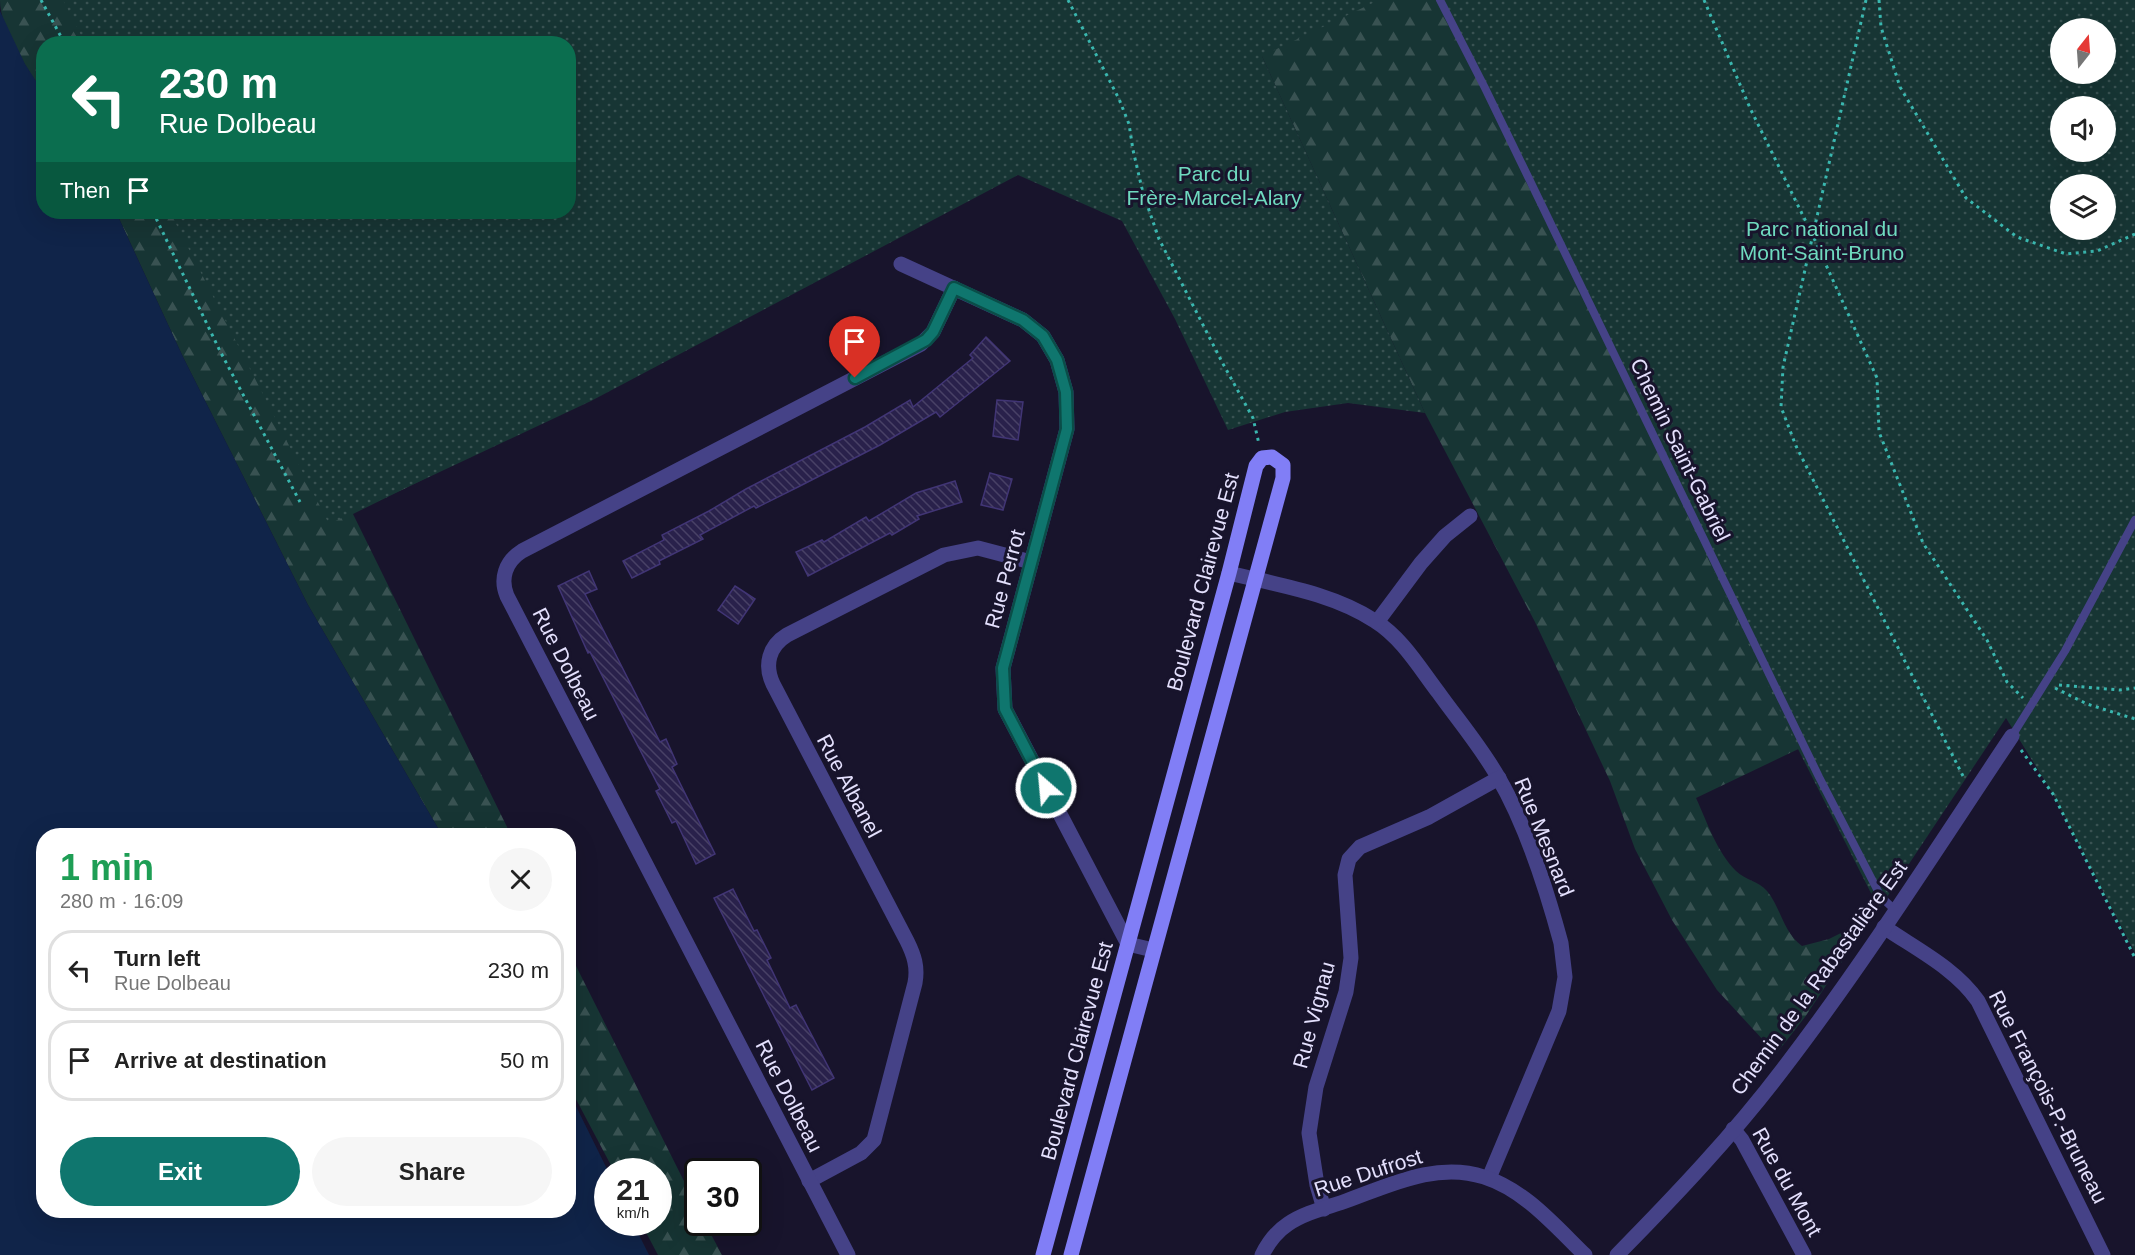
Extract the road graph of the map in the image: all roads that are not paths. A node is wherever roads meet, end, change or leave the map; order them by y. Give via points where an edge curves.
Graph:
1 (1440, 0) edge
2 (901, 264) dead end
3 (954, 288) junction
4 (1470, 516) dead end
5 (2135, 520) edge
6 (1030, 562) junction
7 (1229, 573) junction
8 (1254, 579) junction
9 (1377, 622) junction
10 (2012, 736) joint
11 (1499, 778) junction
12 (1895, 910) junction
13 (1884, 927) junction
14 (1128, 944) junction
15 (1153, 950) junction
16 (1733, 1130) junction
17 (1489, 1178) junction
18 (810, 1181) junction
19 (1324, 1209) junction
20 (848, 1255) edge
21 (1043, 1255) edge
22 (1071, 1255) edge
23 (1262, 1255) edge
24 (1585, 1255) edge
25 (1617, 1255) edge
26 (1804, 1255) edge
27 (2103, 1255) edge

1 - 12 lane, Chemin Saint-Gabriel via 1819,777 1881,897
2 - 3 street, Rue Perrot
3 - 6 street, Rue Perrot via 1023,320 1043,336 1057,360 1066,392 1067,429
3 - 18 street, Rue Dolbeau via 933,332 921,344 528,548 512,558 504,574 507,596
4 - 9 street via 1421,563
5 - 10 lane
6 - 14 street, Rue Perrot via 1003,668 1005,709
6 - 18 street, Rue Albanel via 978,548 944,555 788,635 778,641 770,656 768,672 773,684 907,941 917,970 874,1140 861,1154
7 - 8 street, Rue Mesnard
7 - 8 street, Boulevard Clairevue Est via 1256,466 1262,458 1276,459 1284,471
7 - 14 street, Boulevard Clairevue Est
8 - 9 street, Rue Mesnard via 1341,603
8 - 15 street, Boulevard Clairevue Est
9 - 11 street, Rue Mesnard via 1408,651
10 - 12 street, Chemin de la Rabastalière Est
11 - 17 street, Rue Mesnard via 1516,811 1558,932 1564,977 1562,1000 1554,1022
11 - 19 street, Rue Vignau via 1429,817 1365,844 1349,859 1346,875 1351,958 1346,992 1316,1087 1309,1133
12 - 13 street, Chemin de la Rabastalière Est
13 - 16 street, Chemin de la Rabastalière Est via 1783,1070
13 - 27 street, Rue François-P.-Bruneau via 1950,972 1978,1001
14 - 15 street
14 - 21 street, Boulevard Clairevue Est
15 - 22 street, Boulevard Clairevue Est
16 - 25 street, Chemin de la Rabastalière Est
16 - 26 street, Rue du Mont
17 - 19 street, Rue Dufrost via 1454,1171 1423,1175
17 - 24 street, Rue Dufrost via 1529,1203
18 - 20 street, Rue Dolbeau
19 - 23 street, Rue Dufrost via 1296,1219 1282,1229

